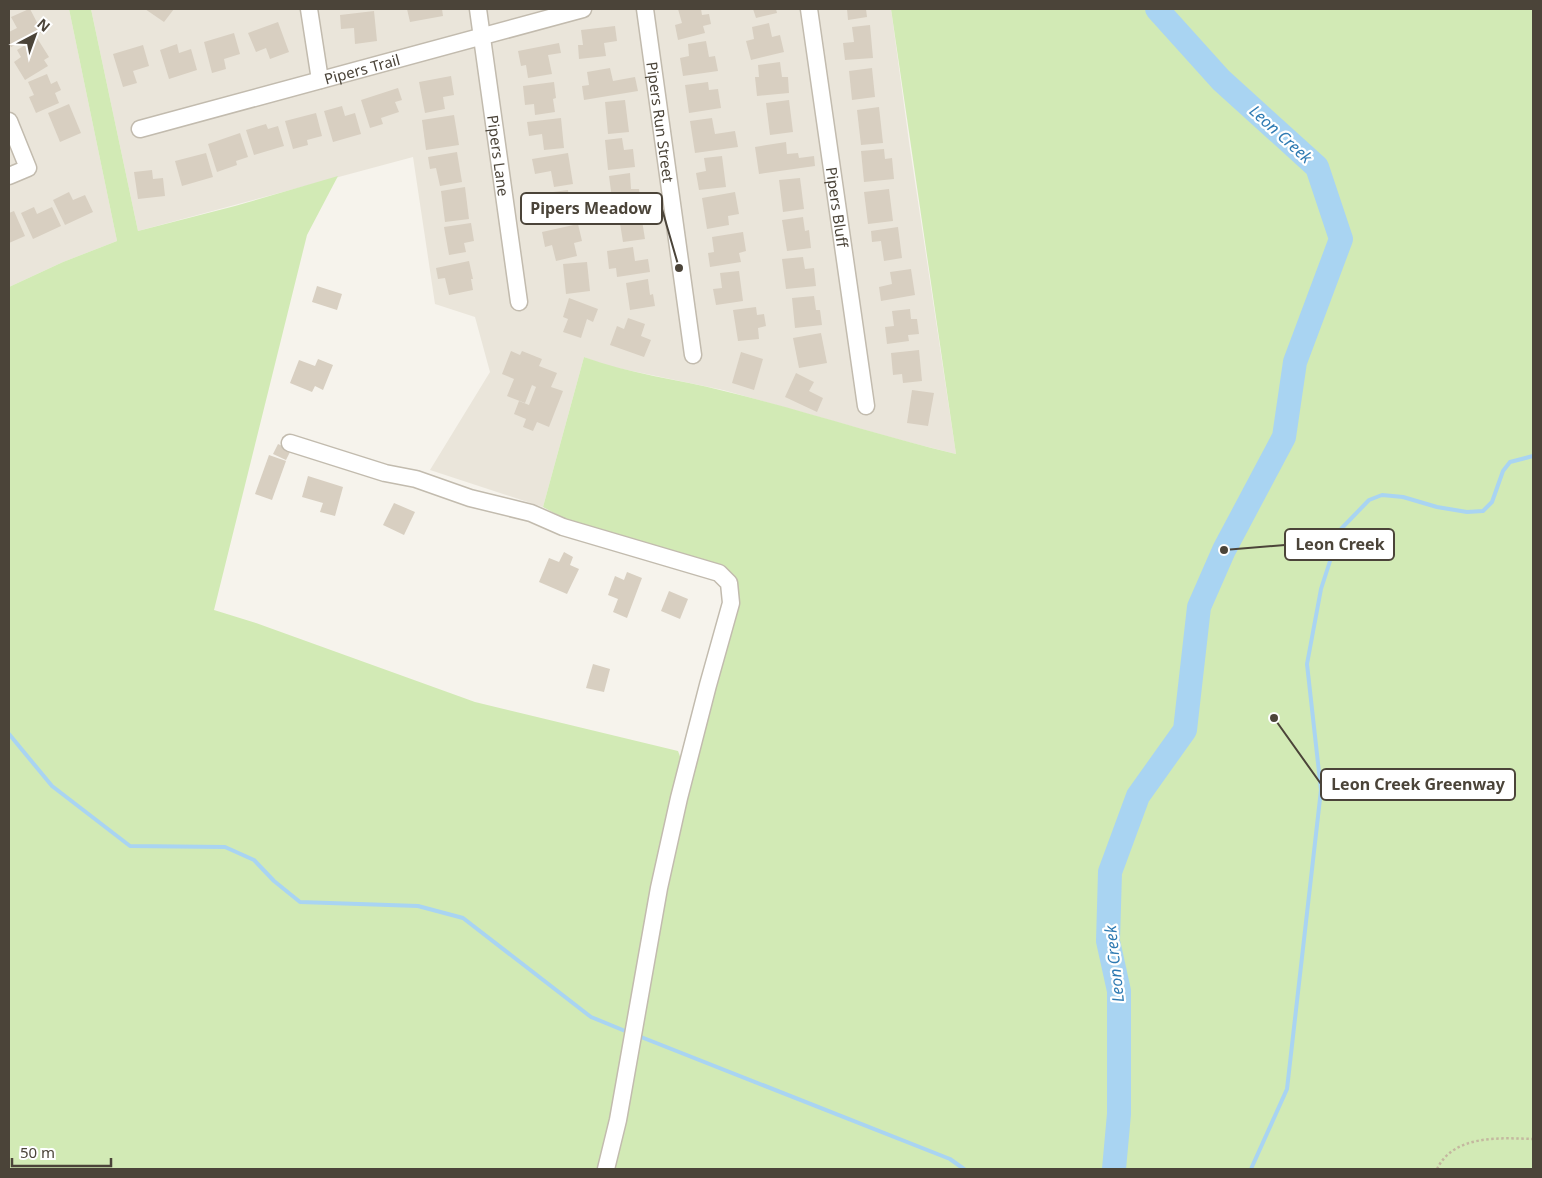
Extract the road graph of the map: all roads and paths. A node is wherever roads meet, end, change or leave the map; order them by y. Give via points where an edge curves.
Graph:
1 (309, 9) edge
2 (478, 9) edge
3 (583, 9) edge
4 (645, 9) edge
5 (809, 9) edge
6 (481, 37) junction
7 (320, 80) junction
8 (9, 121) edge
9 (140, 129) dead end
10 (9, 176) edge
11 (519, 302) dead end
12 (693, 355) dead end
13 (866, 406) dead end
14 (290, 443) dead end
15 (1533, 1139) edge
16 (606, 1169) edge
17 (1438, 1169) edge

1 - 7 street
2 - 6 street, Pipers Lane
3 - 6 street, Pipers Trail
4 - 12 street, Pipers Run Street
5 - 13 street, Pipers Bluff
6 - 7 street, Pipers Trail
6 - 11 street, Pipers Lane
7 - 9 street, Pipers Trail
8 - 10 street via 28,168
14 - 16 street via 470,498 531,513 563,527 720,573 729,583 731,603 686,770 659,888 618,1120
15 - 17 path via 1479,1140 1446,1156

